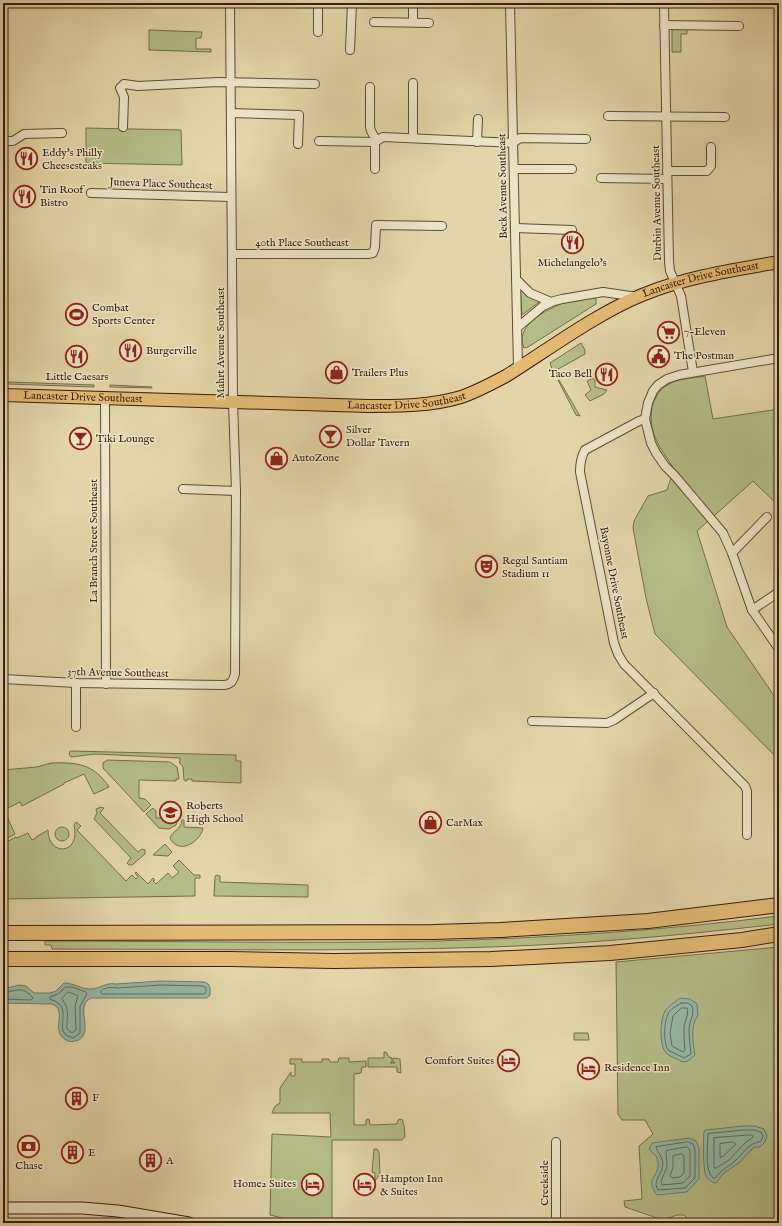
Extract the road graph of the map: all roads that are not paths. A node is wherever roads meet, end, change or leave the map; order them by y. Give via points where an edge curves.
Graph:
1 (230, 3) edge
2 (318, 3) edge
3 (352, 3) edge
4 (413, 3) edge
5 (510, 3) edge
6 (664, 3) edge
7 (374, 22) dead end
8 (413, 22) junction
9 (429, 23) dead end
10 (664, 25) junction
11 (739, 26) dead end
12 (318, 32) dead end
13 (350, 50) dead end
14 (231, 82) junction
15 (315, 84) dead end
16 (412, 84) dead end
17 (370, 88) dead end
18 (230, 113) junction
19 (608, 116) dead end
20 (666, 117) junction
21 (725, 117) dead end
22 (478, 119) dead end
23 (124, 127) dead end
24 (62, 133) dead end
25 (413, 138) junction
26 (586, 139) dead end
27 (3, 141) edge
28 (319, 141) dead end
29 (375, 142) junction
30 (477, 142) junction
31 (513, 143) junction
32 (298, 144) dead end
33 (711, 147) dead end
34 (375, 169) dead end
35 (514, 169) junction
36 (572, 169) dead end
37 (667, 175) junction
38 (601, 178) dead end
39 (91, 192) dead end
40 (230, 197) junction
41 (442, 226) dead end
42 (515, 228) junction
43 (572, 230) dead end
44 (232, 254) junction
45 (779, 262) edge
46 (516, 280) junction
47 (676, 283) junction
48 (638, 297) junction
49 (551, 302) junction
50 (518, 327) junction
51 (779, 358) edge
52 (518, 368) junction
53 (693, 372) junction
54 (3, 395) edge
55 (105, 398) junction
56 (233, 402) junction
57 (645, 419) junction
58 (183, 489) dead end
59 (236, 490) junction
60 (767, 517) dead end
61 (732, 553) junction
62 (779, 592) edge
63 (752, 610) junction
64 (779, 649) edge
65 (3, 679) edge
66 (232, 682) joint
67 (76, 683) junction
68 (106, 684) junction
69 (654, 693) junction
70 (532, 721) dead end
71 (76, 727) dead end
72 (747, 835) dead end
73 (779, 905) edge
74 (5, 933) edge
75 (779, 934) edge
76 (779, 938) edge
77 (742, 940) junction
78 (5, 959) edge
79 (556, 1142) dead end
80 (3, 1208) edge
81 (189, 1223) edge
82 (556, 1223) edge

1 - 14 street, Mahrt Avenue Southeast
2 - 12 street
3 - 13 street
4 - 8 street
5 - 31 street, Beck Avenue Southeast
6 - 10 street, Durbin Avenue Southeast
7 - 8 street
8 - 9 street
10 - 11 street
10 - 20 street, Durbin Avenue Southeast
14 - 15 street
14 - 18 street, Mahrt Avenue Southeast
14 - 23 street via 122,85 120,88 124,97
16 - 25 street
17 - 29 street via 370,127
18 - 32 street via 299,115
18 - 40 street, Mahrt Avenue Southeast
19 - 20 street
20 - 21 street
20 - 37 street, Durbin Avenue Southeast
22 - 30 street
24 - 27 street via 24,134 13,141
25 - 29 street via 383,137
25 - 30 street
26 - 31 street via 520,138
28 - 29 street
29 - 34 street
30 - 31 street
31 - 35 street, Beck Avenue Southeast
33 - 37 street via 711,166 707,171
35 - 36 street
35 - 42 street, Beck Avenue Southeast
37 - 38 street
37 - 47 street, Durbin Avenue Southeast via 669,261 670,271
39 - 40 street, Juneva Place Southeast
40 - 44 street, Mahrt Avenue Southeast
41 - 44 street, 40th Place Southeast via 376,225 375,247 373,253 368,254
42 - 43 street
42 - 46 street, Beck Avenue Southeast
44 - 56 street, Mahrt Avenue Southeast
45 - 47 main road, Lancaster Drive Southeast
46 - 49 street via 530,293
46 - 50 street, Beck Avenue Southeast
47 - 48 main road, Lancaster Drive Southeast
47 - 53 street, Durbin Avenue Southeast via 681,296
48 - 49 street via 602,292
48 - 52 main road, Lancaster Drive Southeast via 600,317
49 - 50 street
50 - 52 street, Beck Avenue Southeast
51 - 53 street
52 - 56 main road, Lancaster Drive Southeast via 476,391 434,403 382,406
53 - 57 street via 672,377 658,385 648,403
54 - 55 main road, Lancaster Drive Southeast
55 - 56 main road, Lancaster Drive Southeast
55 - 68 street, La Branch Street Southeast
56 - 59 street, Mahrt Avenue Southeast
57 - 61 street via 656,453 722,533
57 - 69 street, Bayonne Drive Southeast via 585,450 580,472 614,643 624,664
58 - 59 street
59 - 66 street, Mahrt Avenue Southeast via 235,674
60 - 61 street
61 - 63 street
62 - 63 street
63 - 64 street
65 - 67 street, 37th Avenue Southeast
66 - 68 street, 37th Avenue Southeast via 227,685
67 - 68 street, 37th Avenue Southeast
67 - 71 street
69 - 70 street via 607,723
69 - 72 street, Bayonne Drive Southeast via 745,786
73 - 74 highway via 648,921 500,930
75 - 77 highway
76 - 77 highway
77 - 78 highway via 610,952 483,959
79 - 82 street, Creekside
80 - 81 main road via 82,1208 118,1211

